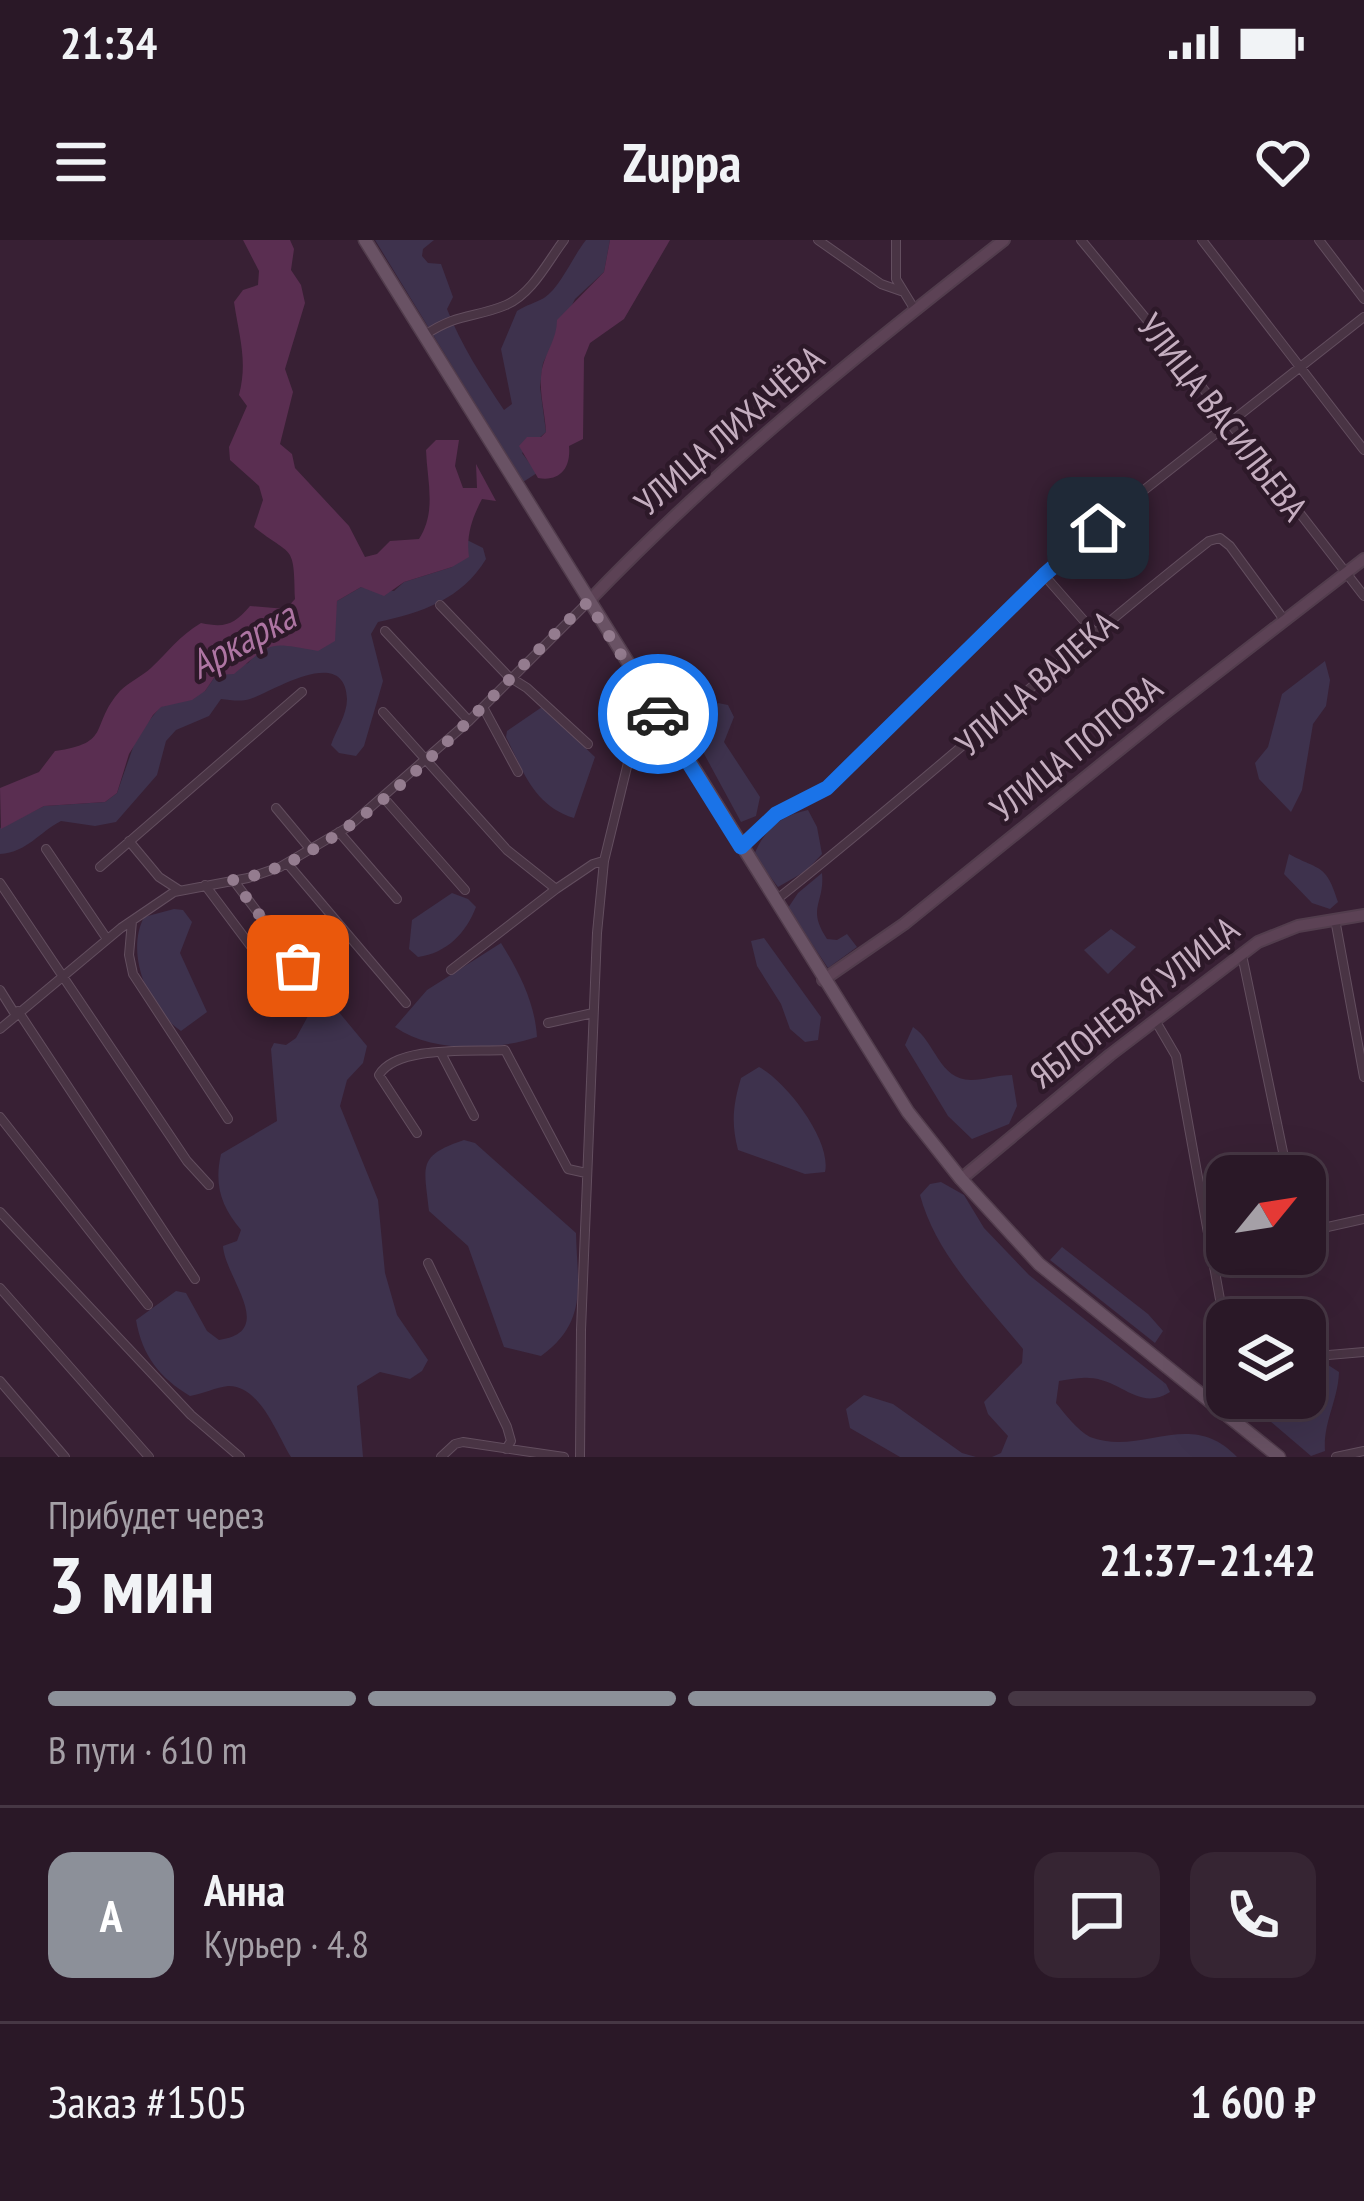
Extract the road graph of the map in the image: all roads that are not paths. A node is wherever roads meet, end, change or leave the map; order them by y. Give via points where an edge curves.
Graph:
1 (365, 240) edge
2 (564, 240) edge
3 (818, 240) edge
4 (896, 240) edge
5 (1004, 240) edge
6 (1081, 240) edge
7 (1202, 240) edge
8 (1319, 240) edge
9 (902, 291) junction
10 (1364, 299) edge
11 (915, 310) junction
12 (1364, 317) edge
13 (424, 336) junction
14 (1299, 368) junction
15 (1228, 424) junction
16 (1364, 450) edge
17 (1364, 559) edge
18 (1346, 573) junction
19 (1044, 575) junction
20 (1364, 596) edge
21 (588, 602) junction
22 (440, 605) dead end
23 (1285, 621) junction
24 (385, 631) dead end
25 (1093, 631) junction
26 (513, 678) junction
27 (302, 692) dead end
28 (645, 693) junction
29 (484, 707) junction
30 (383, 712) dead end
31 (469, 721) junction
32 (588, 744) dead end
33 (427, 759) junction
34 (518, 772) dead end
35 (382, 797) junction
36 (276, 808) dead end
37 (339, 832) junction
38 (129, 841) junction
39 (741, 847) junction
40 (46, 849) dead end
41 (311, 850) junction
42 (604, 861) junction
43 (287, 863) junction
44 (100, 867) dead end
45 (233, 880) junction
46 (0, 883) edge
47 (205, 885) junction
48 (556, 889) junction
49 (180, 890) junction
50 (465, 890) dead end
51 (397, 899) dead end
52 (775, 901) junction
53 (1364, 915) edge
54 (1335, 919) junction
55 (132, 920) junction
56 (107, 939) junction
57 (1241, 953) junction
58 (451, 970) dead end
59 (63, 975) junction
60 (823, 980) junction
61 (0, 990) edge
62 (322, 999) dead end
63 (406, 1003) dead end
64 (297, 1008) dead end
65 (16, 1013) junction
66 (593, 1013) junction
67 (1155, 1020) junction
68 (548, 1023) dead end
69 (0, 1029) edge
70 (441, 1053) junction
71 (1364, 1077) edge
72 (474, 1116) dead end
73 (0, 1117) edge
74 (228, 1119) dead end
75 (417, 1133) dead end
76 (1284, 1155) edge
77 (586, 1173) junction
78 (961, 1179) junction
79 (208, 1185) dead end
80 (0, 1212) edge
81 (1364, 1219) edge
82 (1326, 1227) edge
83 (428, 1264) dead end
84 (195, 1279) dead end
85 (0, 1288) edge
86 (1220, 1299) edge
87 (148, 1305) dead end
88 (1364, 1352) edge
89 (1326, 1355) edge
90 (0, 1381) edge
91 (506, 1448) junction
92 (1364, 1451) edge
93 (65, 1457) edge
94 (149, 1457) edge
95 (240, 1457) edge
96 (441, 1457) edge
97 (564, 1457) edge
98 (580, 1457) edge
99 (1279, 1457) edge
100 (1336, 1457) edge

1 - 13 main road
2 - 13 street via 510,304 451,319
3 - 9 street
4 - 9 street
5 - 11 street, УЛИЦА ЛИХАЧЁВА
6 - 15 street, УЛИЦА ВАСИЛЬЕВА
7 - 14 street
8 - 10 street
9 - 11 street
11 - 21 street, УЛИЦА ЛИХАЧЁВА via 667,519
12 - 14 street
13 - 21 main road
14 - 15 street
14 - 16 street
15 - 18 street, УЛИЦА ВАСИЛЬЕВА
15 - 19 street
17 - 18 street, УЛИЦА ПОПОВА
18 - 20 street, УЛИЦА ВАСИЛЬЕВА
18 - 23 street, УЛИЦА ПОПОВА
19 - 25 street
19 - 39 street via 827,788 776,814
21 - 26 street
21 - 28 main road
22 - 26 street
23 - 25 street, УЛИЦА ВАЛЕКА via 1220,538
23 - 60 street, УЛИЦА ПОПОВА
24 - 31 street
25 - 52 street, УЛИЦА ВАЛЕКА
26 - 29 street
26 - 32 street
27 - 38 street
28 - 39 main road
28 - 42 street
29 - 31 street
29 - 34 street
30 - 33 street
31 - 33 street
33 - 35 street
33 - 48 street via 507,850
35 - 37 street
35 - 50 street
36 - 41 street
37 - 41 street
37 - 51 street
38 - 44 street
38 - 49 street
39 - 52 main road
40 - 56 street
41 - 43 street
42 - 48 street
42 - 66 street
43 - 45 street
43 - 63 street
45 - 47 street
45 - 62 street
46 - 59 street
47 - 49 street
47 - 64 street
48 - 58 street
49 - 55 street
52 - 60 main road
53 - 54 street, ЯБЛОНЕВАЯ УЛИЦА
54 - 57 street, ЯБЛОНЕВАЯ УЛИЦА via 1286,929
54 - 71 street
55 - 56 street
55 - 74 street via 134,974
56 - 59 street
57 - 67 street, ЯБЛОНЕВАЯ УЛИЦА
57 - 76 street
59 - 65 street
59 - 79 street
60 - 78 main road
61 - 65 street
65 - 69 street
65 - 84 street
66 - 68 street
66 - 77 street
67 - 78 street, ЯБЛОНЕВАЯ УЛИЦА
67 - 86 street via 1176,1056
70 - 72 street
70 - 75 street via 405,1056 379,1075
70 - 77 street via 505,1050 568,1169
73 - 87 street
77 - 98 street
78 - 99 main road via 1060,1283
80 - 95 street
81 - 82 street
83 - 91 street via 507,1427
85 - 94 street
88 - 89 street
90 - 93 street
91 - 96 street via 463,1442
91 - 97 street
92 - 100 street

